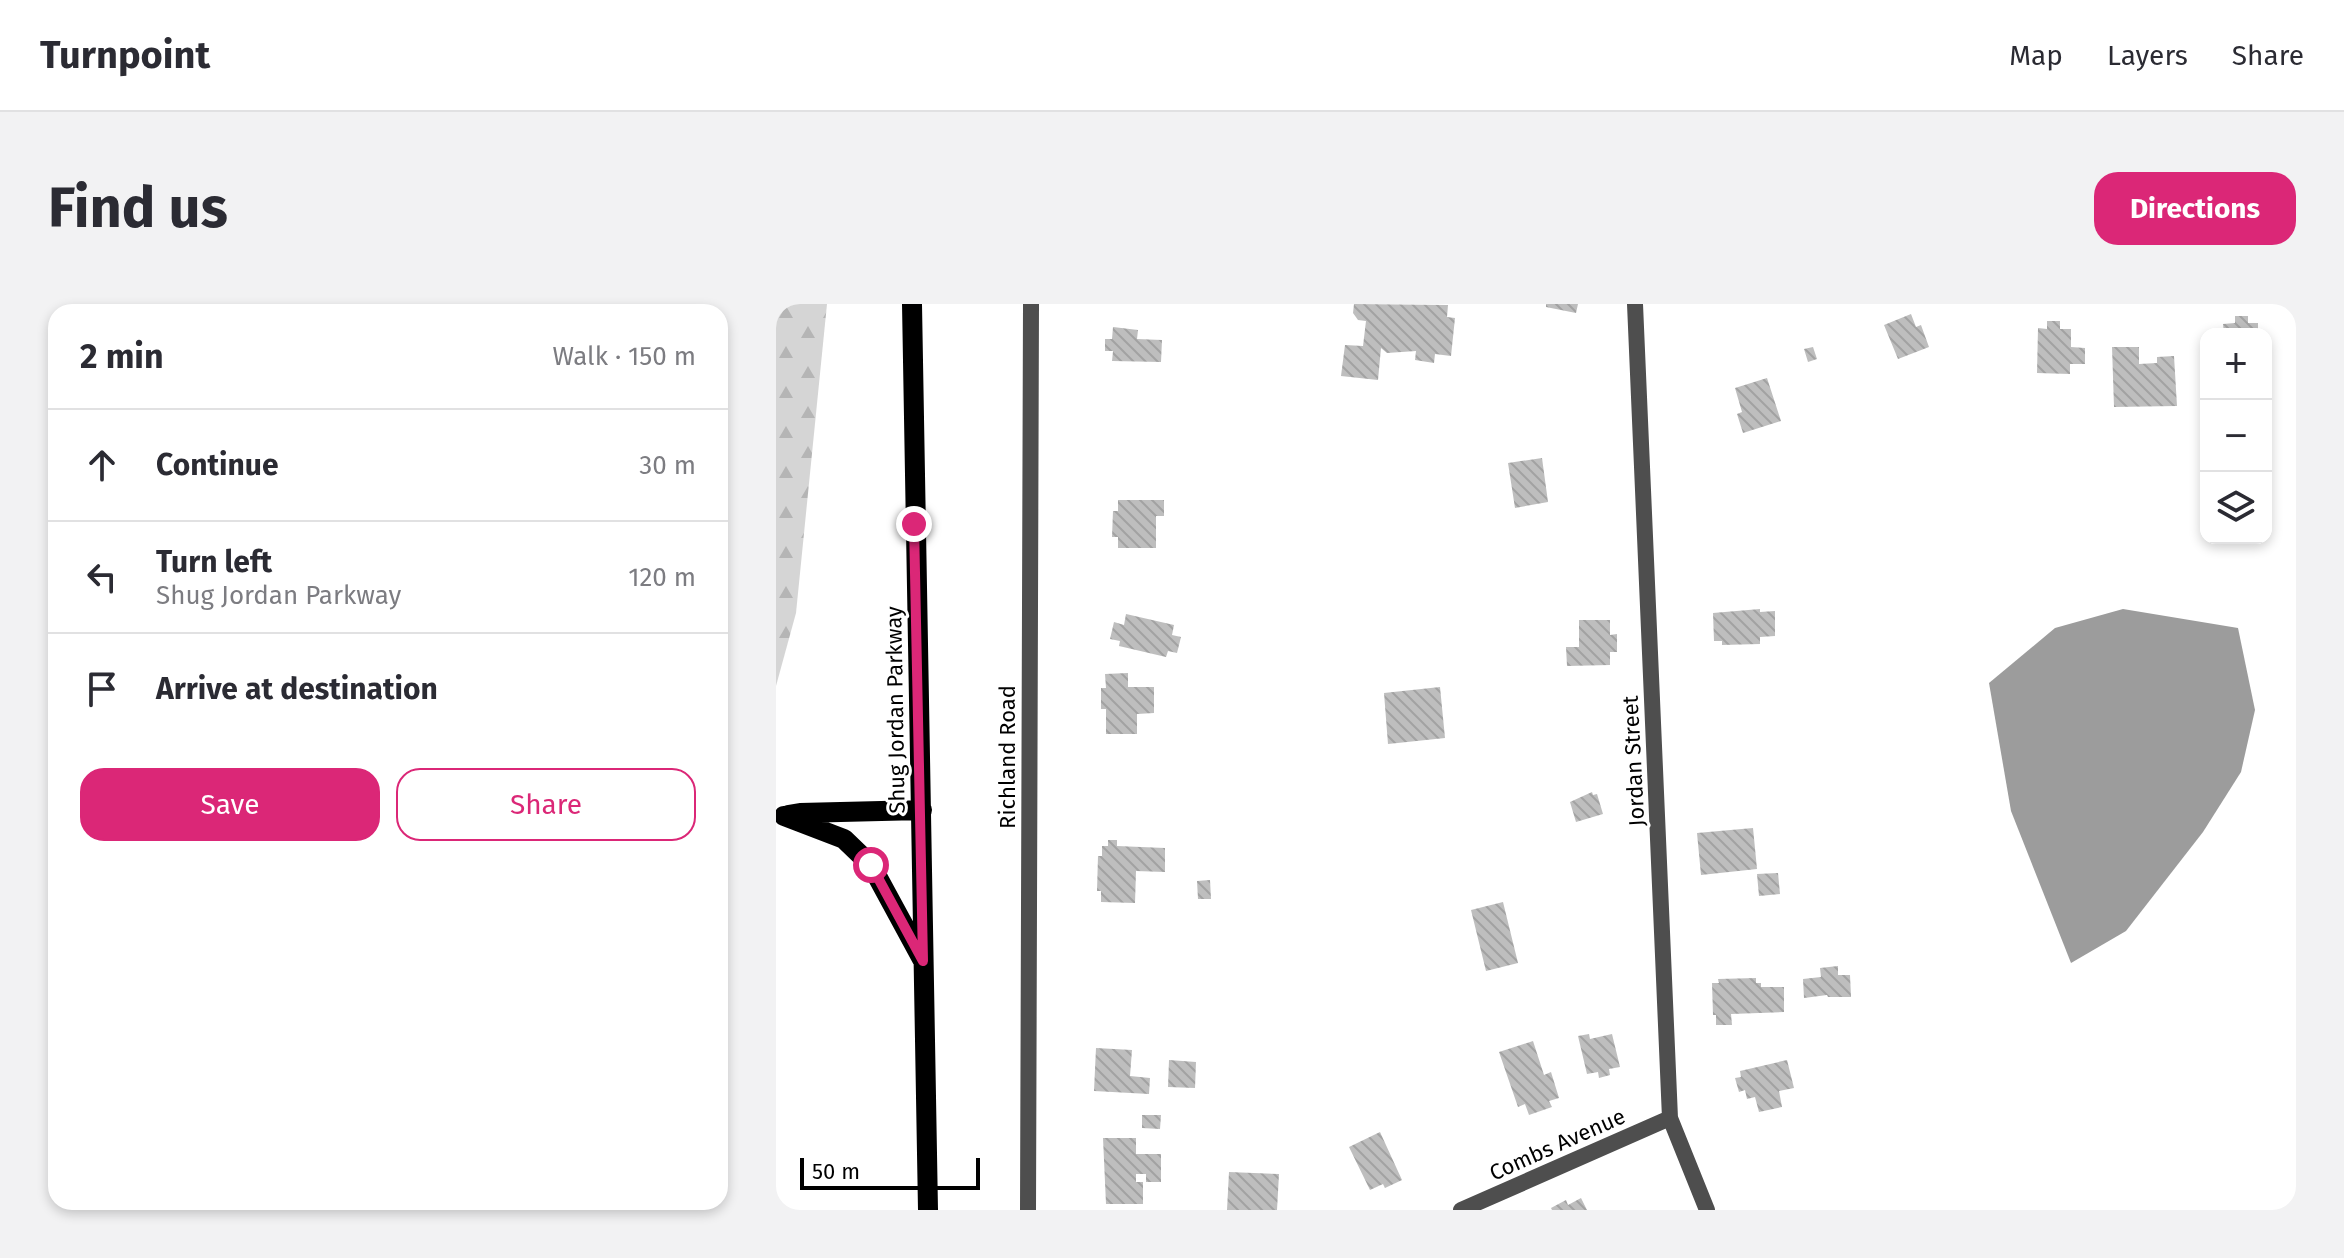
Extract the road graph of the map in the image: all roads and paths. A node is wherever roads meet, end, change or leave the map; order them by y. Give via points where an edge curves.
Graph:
1 (912, 304) edge
2 (1031, 304) edge
3 (1635, 304) edge
4 (922, 810) junction
5 (780, 817) edge
6 (923, 961) junction
7 (1670, 1118) junction
8 (928, 1210) edge
9 (1028, 1210) edge
10 (1461, 1210) edge
11 (1707, 1210) edge

1 - 4 main road, Shug Jordan Parkway
2 - 9 street, Richland Road
3 - 7 street, Jordan Street
4 - 5 main road
4 - 6 main road, Shug Jordan Parkway
5 - 6 main road via 844,839 871,865
6 - 8 main road, Shug Jordan Parkway
7 - 10 street, Combs Avenue
7 - 11 street, Jordan Street

